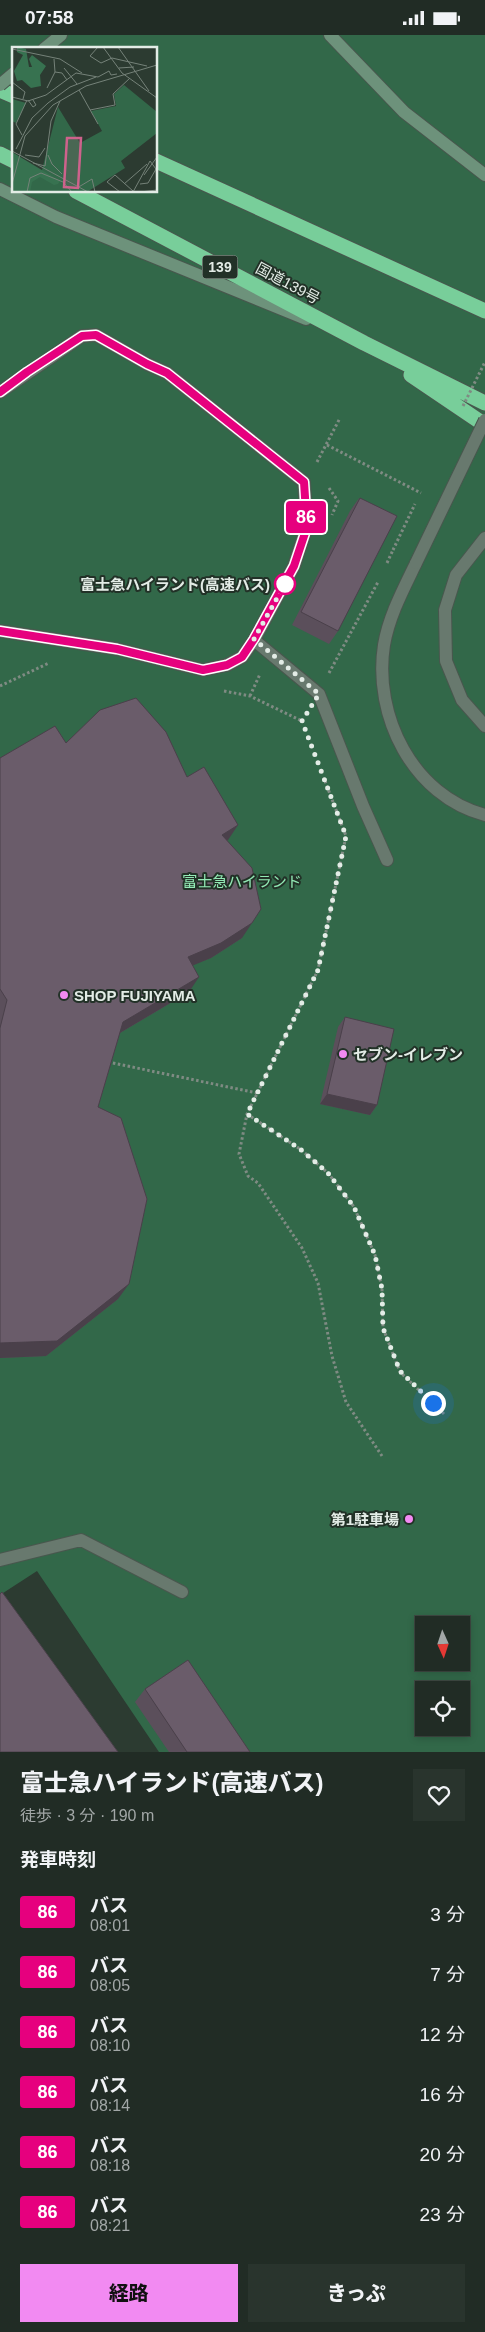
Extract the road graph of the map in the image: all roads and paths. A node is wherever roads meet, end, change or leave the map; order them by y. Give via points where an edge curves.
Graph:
1 (330, 35) edge
2 (60, 36) edge
3 (46, 47) edge
4 (0, 71) edge
5 (12, 75) edge
6 (12, 78) edge
7 (0, 85) edge
8 (0, 90) edge
9 (12, 95) edge
10 (0, 154) edge
11 (12, 160) edge
12 (158, 160) edge
13 (485, 175) edge
14 (0, 189) edge
15 (80, 193) edge
16 (485, 311) edge
17 (364, 343) junction
18 (0, 392) edge
19 (485, 403) edge
20 (485, 420) edge
21 (485, 425) edge
22 (327, 445) dead end
23 (421, 493) dead end
24 (485, 538) edge
25 (380, 579) dead end
26 (0, 631) edge
27 (254, 639) junction
28 (319, 694) junction
29 (485, 726) edge
30 (306, 729) dead end
31 (322, 774) dead end
32 (485, 815) edge
33 (387, 860) dead end
34 (105, 1061) edge
35 (257, 1093) junction
36 (247, 1114) junction
37 (444, 1414) dead end
38 (382, 1456) dead end
39 (0, 1560) edge
40 (182, 1592) dead end

1 - 13 main road via 404,112
2 - 3 main road
4 - 6 main road
5 - 7 main road, bridge
8 - 9 highway
10 - 11 highway
12 - 16 highway
14 - 17 main road via 56,217
15 - 17 highway, 国道139号 / 139
17 - 19 highway, 国道139号 / 139
17 - 21 highway
18 - 27 lane via 82,336 96,335 167,373 304,482 307,527 294,566
20 - 32 lane, bridge via 394,607 384,645 382,684 388,715 403,749 420,775 443,795
22 - 23 path
24 - 29 lane via 456,575 445,610 446,661 462,699
25 - 28 path
26 - 27 lane via 117,649 203,670 227,665 242,657
27 - 28 lane
28 - 30 path via 302,721
28 - 33 lane via 362,806
31 - 35 path via 346,836 318,970
34 - 35 path
35 - 36 path
36 - 37 path via 300,1149 328,1173 354,1207 375,1255 382,1289 383,1328 400,1371
36 - 38 path via 239,1154 248,1176 258,1183 302,1247 318,1283 332,1356 346,1402
39 - 40 lane via 81,1540

